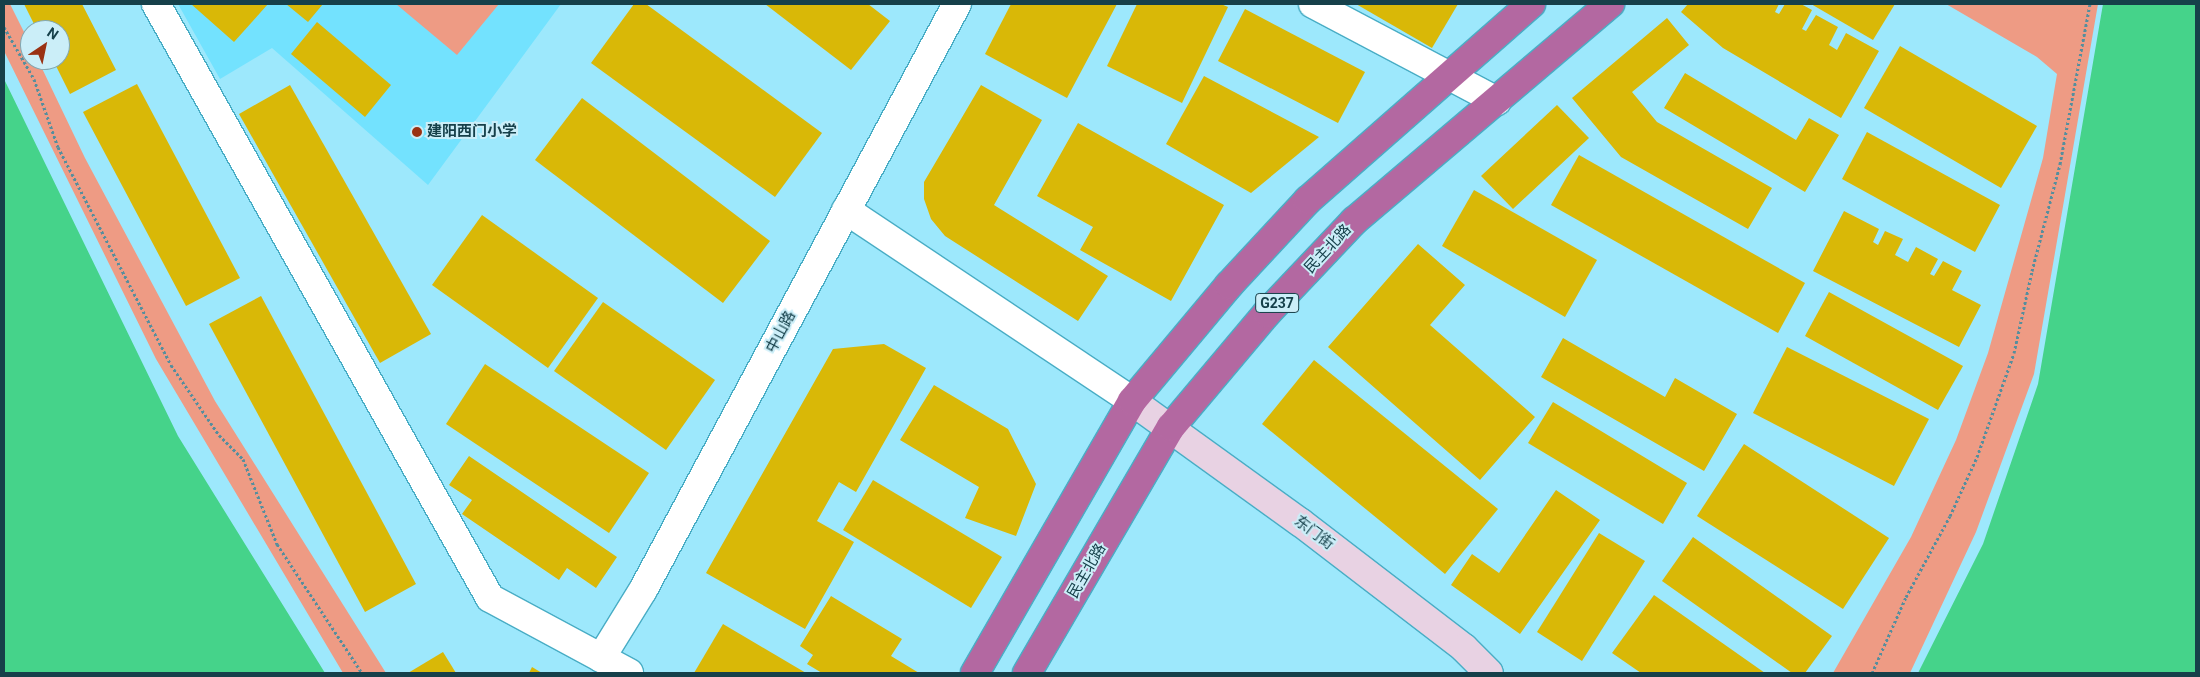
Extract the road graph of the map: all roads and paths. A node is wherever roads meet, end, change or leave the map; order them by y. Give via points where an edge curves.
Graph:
1 (156, 4) edge
2 (957, 4) edge
3 (1313, 4) edge
4 (1531, 4) edge
5 (1610, 4) edge
6 (2090, 4) edge
7 (4, 27) edge
8 (1449, 75) junction
9 (1497, 101) junction
10 (846, 210) junction
11 (1132, 402) junction
12 (1171, 427) junction
13 (601, 658) junction
14 (362, 673) edge
15 (629, 673) edge
16 (975, 673) edge
17 (1027, 673) edge
18 (1489, 673) edge
19 (1872, 673) edge

1 - 13 street via 490,598
2 - 10 street, 中山路
3 - 8 street
4 - 8 highway
5 - 9 highway, 民主北路 / G237
6 - 19 path via 2060,164 2014,353 1973,465 1950,516 1906,597
7 - 14 path via 34,78 58,147 148,323 194,401 219,435 243,459 277,544
8 - 9 street
8 - 11 highway via 1308,200 1229,285
9 - 12 highway, 民主北路 / G237 via 1354,221 1267,313
10 - 11 street
10 - 13 street, 中山路 via 643,590
11 - 12 street, 东门街
11 - 16 highway
12 - 17 highway, 民主北路 / G237
12 - 18 street, 东门街 via 1456,642
13 - 15 street

